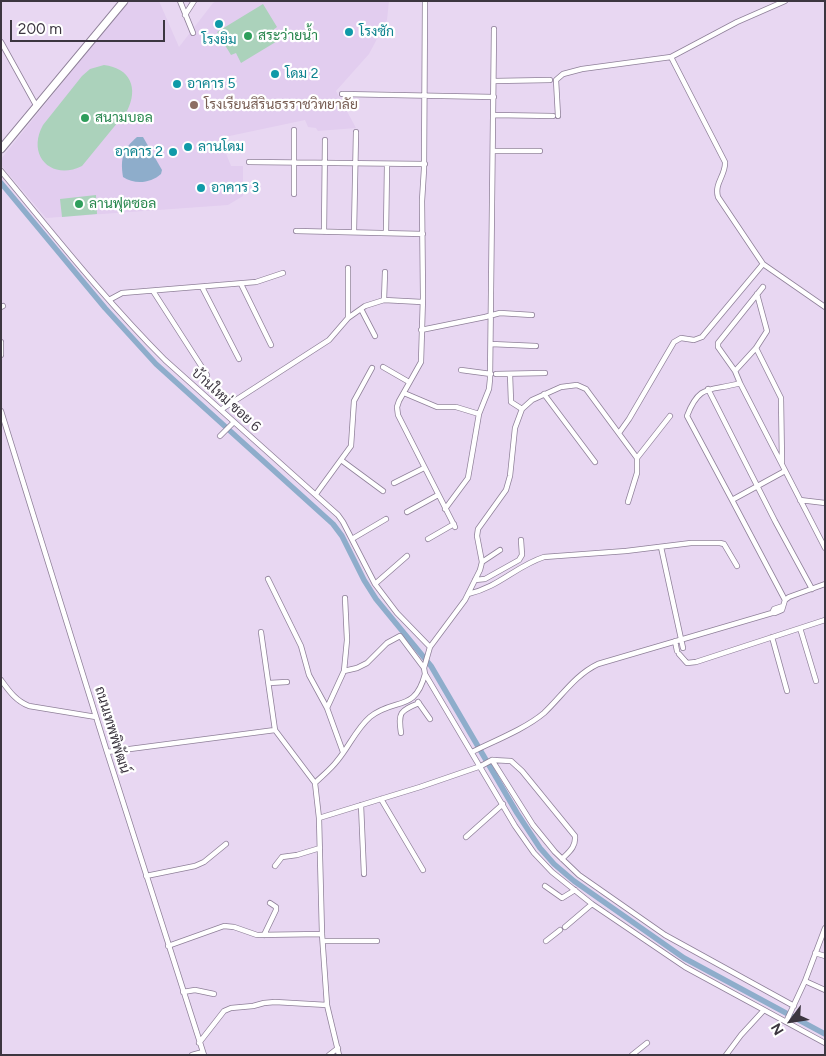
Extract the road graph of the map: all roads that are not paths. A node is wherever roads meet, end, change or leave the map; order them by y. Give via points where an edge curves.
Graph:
1 (124, 1) edge
2 (180, 1) edge
3 (194, 1) edge
4 (425, 1) edge
5 (785, 1) edge
6 (185, 15) junction
7 (494, 29) dead end
8 (193, 33) dead end
9 (1, 42) edge
10 (671, 56) junction
11 (550, 80) dead end
12 (494, 81) junction
13 (342, 94) dead end
14 (425, 96) junction
15 (494, 97) junction
16 (37, 106) junction
17 (494, 115) junction
18 (294, 130) dead end
19 (356, 132) dead end
20 (325, 140) dead end
21 (1, 149) edge
22 (494, 151) junction
23 (540, 151) dead end
24 (249, 162) dead end
25 (294, 163) junction
26 (326, 163) junction
27 (355, 163) junction
28 (424, 164) junction
29 (387, 165) junction
30 (1, 171) edge
31 (294, 194) dead end
32 (296, 231) dead end
33 (354, 231) junction
34 (324, 232) junction
35 (386, 233) junction
36 (423, 234) junction
37 (763, 264) junction
38 (348, 268) dead end
39 (385, 272) dead end
40 (283, 273) dead end
41 (241, 284) junction
42 (202, 287) junction
43 (763, 287) dead end
44 (153, 291) junction
45 (758, 294) junction
46 (109, 300) junction
47 (384, 300) junction
48 (422, 302) junction
49 (825, 307) edge
50 (360, 310) junction
51 (532, 315) dead end
52 (490, 316) junction
53 (348, 318) junction
54 (421, 330) junction
55 (375, 336) dead end
56 (1, 342) edge
57 (491, 344) junction
58 (271, 345) dead end
59 (536, 346) dead end
60 (756, 348) junction
61 (1, 356) edge
62 (239, 359) dead end
63 (383, 367) dead end
64 (372, 368) dead end
65 (461, 370) dead end
66 (735, 371) junction
67 (546, 372) dead end
68 (493, 374) junction
69 (510, 374) junction
70 (207, 375) dead end
71 (409, 382) junction
72 (740, 383) junction
73 (708, 389) junction
74 (404, 393) junction
75 (544, 394) junction
76 (222, 409) junction
77 (522, 409) junction
78 (1, 411) edge
79 (479, 414) junction
80 (670, 416) dead end
81 (233, 423) junction
82 (619, 433) junction
83 (220, 436) dead end
84 (637, 458) junction
85 (341, 460) junction
86 (595, 462) dead end
87 (782, 463) junction
88 (424, 468) junction
89 (785, 471) junction
90 (394, 483) dead end
91 (758, 486) junction
92 (383, 491) dead end
93 (316, 494) junction
94 (438, 495) junction
95 (732, 500) junction
96 (800, 500) junction
97 (628, 502) dead end
98 (825, 503) edge
99 (445, 509) junction
100 (406, 512) dead end
101 (386, 519) dead end
102 (352, 539) junction
103 (428, 540) dead end
104 (521, 540) dead end
105 (661, 547) junction
106 (825, 548) edge
107 (500, 550) dead end
108 (407, 556) dead end
109 (482, 562) junction
110 (736, 566) dead end
111 (268, 579) dead end
112 (475, 580) junction
113 (375, 584) junction
114 (825, 584) edge
115 (812, 589) junction
116 (468, 594) junction
117 (344, 598) dead end
118 (785, 600) junction
119 (825, 620) edge
120 (800, 628) junction
121 (261, 632) dead end
122 (772, 637) junction
123 (681, 639) junction
124 (675, 641) junction
125 (430, 647) junction
126 (681, 652) junction
127 (424, 665) junction
128 (344, 672) junction
129 (425, 674) junction
130 (1, 680) edge
131 (816, 681) dead end
132 (287, 682) dead end
133 (269, 683) junction
134 (787, 691) dead end
135 (415, 696) junction
136 (419, 703) junction
137 (327, 708) junction
138 (96, 717) junction
139 (430, 718) dead end
140 (275, 730) junction
141 (401, 733) dead end
142 (475, 751) junction
143 (107, 752) junction
144 (343, 752) junction
145 (491, 760) junction
146 (482, 765) junction
147 (315, 783) junction
148 (381, 799) junction
149 (503, 804) junction
150 (361, 805) junction
151 (319, 818) junction
152 (466, 837) dead end
153 (226, 844) dead end
154 (320, 848) junction
155 (562, 859) junction
156 (275, 866) dead end
157 (423, 870) dead end
158 (364, 874) dead end
159 (146, 876) junction
160 (545, 886) dead end
161 (575, 890) junction
162 (270, 903) dead end
163 (592, 904) junction
164 (825, 928) edge
165 (322, 934) junction
166 (264, 935) junction
167 (322, 941) junction
168 (377, 941) dead end
169 (546, 941) dead end
170 (168, 946) junction
171 (815, 952) junction
172 (825, 956) edge
173 (805, 981) junction
174 (825, 990) edge
175 (183, 992) junction
176 (214, 994) dead end
177 (327, 1006) junction
178 (793, 1009) junction
179 (764, 1010) junction
180 (788, 1020) junction
181 (200, 1043) junction
182 (647, 1043) dead end
183 (825, 1043) edge
184 (338, 1048) junction
185 (204, 1053) edge
186 (192, 1055) edge
187 (329, 1055) edge
188 (339, 1055) edge
189 (632, 1055) edge
190 (726, 1055) edge

1 - 16 main road
2 - 6 street
3 - 6 street
4 - 14 street
5 - 10 street
6 - 8 street
7 - 12 street
9 - 16 street
10 - 17 street via 563,74 556,80 556,116
10 - 37 street via 725,162 716,192 718,197
11 - 12 street
12 - 15 street
13 - 14 street
14 - 15 street
14 - 28 street
15 - 17 street
16 - 21 main road
17 - 22 street
18 - 25 street
19 - 27 street
20 - 26 street
22 - 23 street
22 - 52 street
24 - 25 street
25 - 26 street
25 - 31 street
26 - 27 street
26 - 34 street
27 - 29 street
27 - 33 street
28 - 29 street
28 - 36 street
29 - 35 street
30 - 46 street, บ้านใหม่ ซอย 6
32 - 34 street
33 - 34 street
33 - 35 street
35 - 36 street
36 - 48 street
37 - 49 street
37 - 82 street via 702,337 694,340 681,338 674,342
38 - 53 street
39 - 47 street
40 - 41 street
41 - 42 street
41 - 58 street
42 - 44 street
42 - 62 street
43 - 45 street
44 - 46 street via 122,293
44 - 70 street
45 - 60 street via 767,331
45 - 66 street via 717,345
46 - 76 street, บ้านใหม่ ซอย 6 via 164,360
47 - 48 street
47 - 50 street
48 - 54 street
50 - 53 street
50 - 55 street
51 - 52 street via 506,312
52 - 54 street
52 - 57 street
53 - 76 street via 329,340
54 - 71 street via 420,362
56 - 61 street
57 - 59 street
57 - 68 street
60 - 66 street
60 - 87 street via 781,398
63 - 71 street
64 - 85 street via 354,401 352,442
65 - 68 street
66 - 72 street
67 - 69 street
68 - 69 street
68 - 79 street
69 - 77 street via 511,402
71 - 74 street
72 - 73 street
72 - 87 street
73 - 91 street
73 - 95 street via 701,392 686,416
74 - 79 street via 437,407 456,407
74 - 88 street via 396,406 398,415
75 - 77 street
75 - 82 street via 560,387 582,386
75 - 86 street
76 - 81 street, บ้านใหม่ ซอย 6
77 - 109 street via 514,428 506,490 478,529
78 - 138 street, ถนนเทพพิพัฒน์
79 - 99 street via 468,478
80 - 84 street
81 - 83 street
81 - 93 street, บ้านใหม่ ซอย 6
82 - 84 street
84 - 97 street via 637,473
85 - 92 street
85 - 93 street
87 - 89 street
88 - 90 street
88 - 94 street
89 - 91 street
89 - 96 street
91 - 95 street
91 - 115 street
93 - 102 street, บ้านใหม่ ซอย 6 via 338,515
94 - 99 street
94 - 100 street
95 - 118 street
96 - 98 street
96 - 106 street
99 - 103 street via 455,526
101 - 102 street
102 - 113 street, บ้านใหม่ ซอย 6
104 - 112 street via 519,560 485,579
105 - 110 street via 720,542
105 - 116 street via 544,557 490,587
105 - 123 street
107 - 109 street
108 - 113 street
109 - 112 street
111 - 137 street via 301,646 311,680
112 - 116 street
113 - 125 street, บ้านใหม่ ซอย 6
114 - 115 street
115 - 118 street
116 - 125 street
117 - 128 street via 347,640
118 - 123 street via 778,612
119 - 120 street
120 - 122 street
120 - 131 street
121 - 133 street
122 - 126 street via 696,662 687,663
122 - 134 street
123 - 124 street
123 - 126 street
124 - 126 street
124 - 142 street via 588,669 542,714
125 - 127 street
127 - 128 street via 400,636 387,643 367,663
127 - 129 street
128 - 137 street
129 - 135 street
129 - 142 street
130 - 138 street via 20,703
132 - 133 street
133 - 140 street
135 - 136 street
135 - 144 street via 373,715
136 - 139 street
136 - 141 street via 400,714
137 - 144 street
138 - 143 street, ถนนเทพพิพัฒน์
140 - 143 street
140 - 147 street
142 - 146 street
143 - 159 street, ถนนเทพพิพัฒน์
144 - 147 street
145 - 146 street
145 - 155 street via 533,825
145 - 155 street via 515,763 575,836 575,844
146 - 148 street
146 - 149 street
147 - 151 street
148 - 150 street
148 - 157 street
149 - 152 street
149 - 161 street via 534,853
150 - 151 street
150 - 158 street
151 - 154 street
153 - 159 street via 208,860 195,866
154 - 156 street via 282,857
154 - 165 street
155 - 178 street via 579,875 665,935
159 - 170 street, ถนนเทพพิพัฒน์
160 - 161 street via 562,898
161 - 163 street
162 - 166 street via 276,910
163 - 169 street
163 - 179 street via 685,967
164 - 171 street
165 - 166 street
165 - 167 street
166 - 170 street via 224,926
167 - 168 street
167 - 177 street
170 - 175 street, ถนนเทพพิพัฒน์
171 - 172 street
171 - 173 street
173 - 174 street
173 - 178 street
175 - 176 street via 195,990
175 - 181 street, ถนนเทพพิพัฒน์
177 - 181 street via 275,1002 231,1008 224,1011
177 - 184 street
178 - 180 street
179 - 180 street
179 - 190 street
180 - 183 street
181 - 185 street, ถนนเทพพิพัฒน์
182 - 189 street
184 - 187 street
184 - 188 street
185 - 186 street

